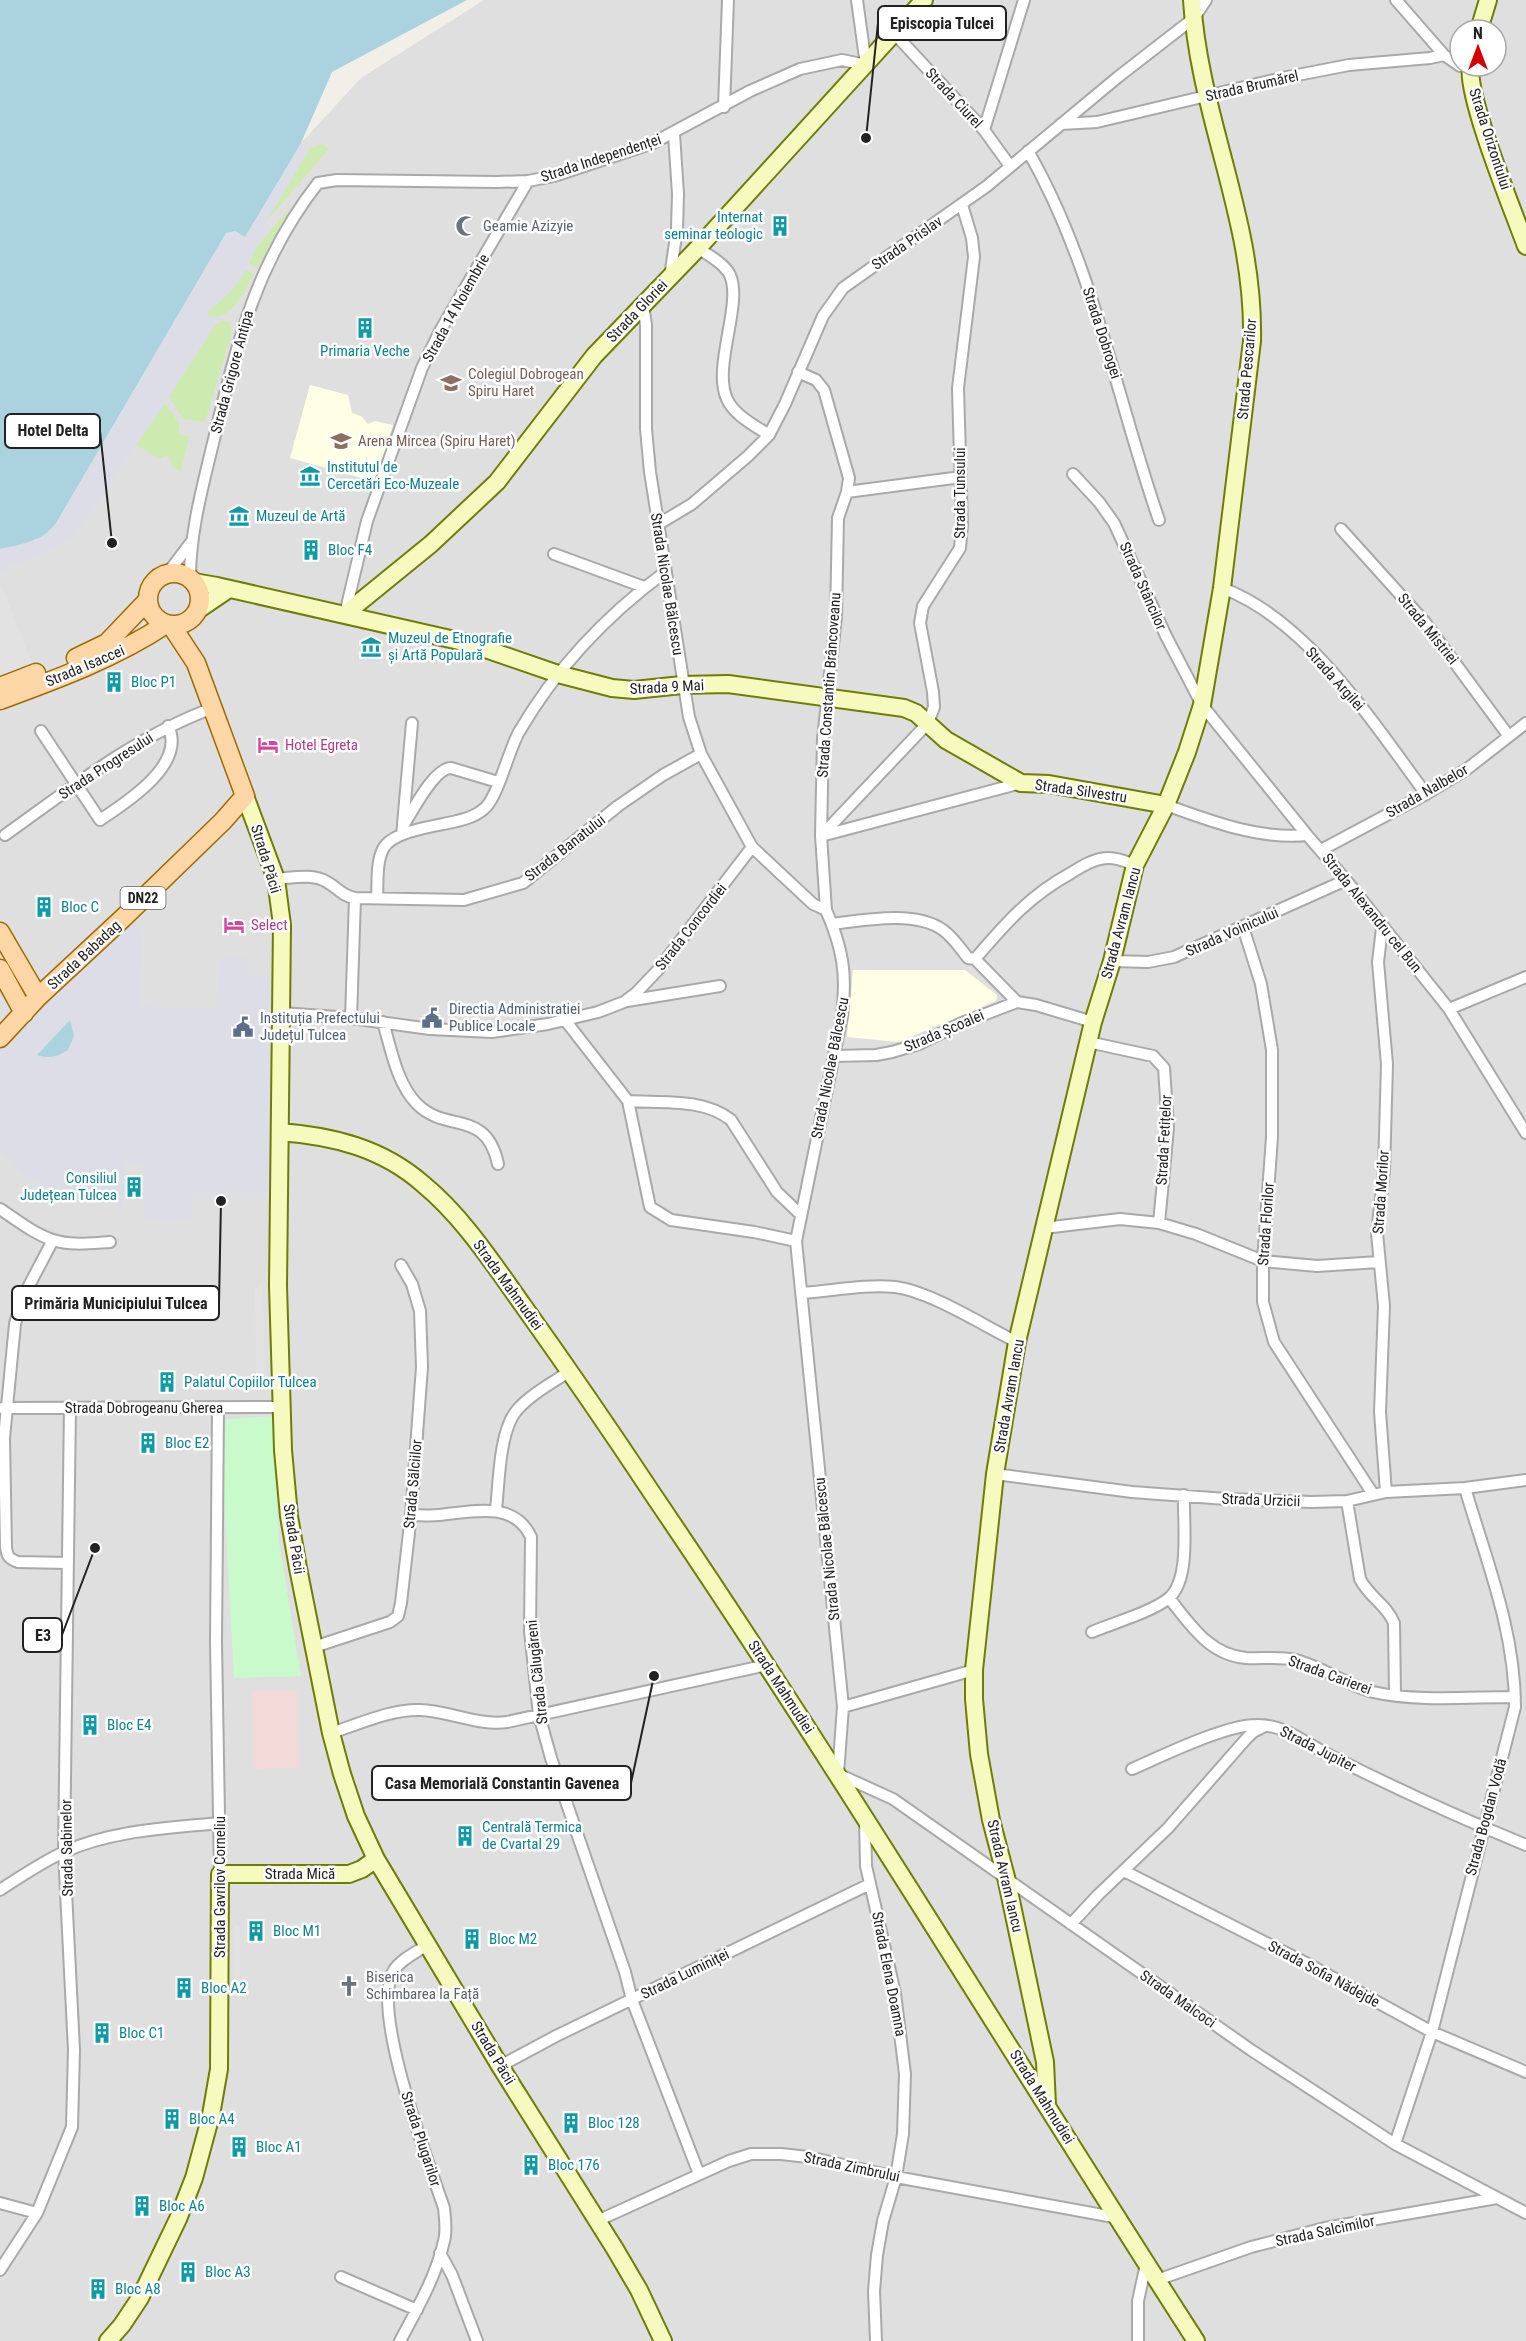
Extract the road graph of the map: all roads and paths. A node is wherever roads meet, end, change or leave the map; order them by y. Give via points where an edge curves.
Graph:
1 (728, 0) edge
2 (857, 0) edge
3 (924, 0) edge
4 (1024, 0) edge
5 (1192, 0) edge
6 (1206, 0) edge
7 (1396, 0) edge
8 (1488, 0) edge
9 (1194, 18) junction
10 (1483, 18) edge
11 (894, 33) junction
12 (1444, 55) junction
13 (1448, 57) edge
14 (866, 65) junction
15 (1468, 78) edge
16 (1208, 96) junction
17 (724, 106) junction
18 (1061, 124) junction
19 (984, 130) junction
20 (674, 134) junction
21 (1028, 152) junction
22 (1010, 166) junction
23 (528, 181) junction
24 (318, 183) joint
25 (962, 205) junction
26 (1526, 246) edge
27 (698, 248) junction
28 (670, 278) junction
29 (643, 305) junction
30 (798, 372) junction
31 (769, 435) junction
32 (1073, 474) dead end
33 (961, 477) junction
34 (847, 492) junction
35 (1159, 520) dead end
36 (657, 525) junction
37 (1341, 529) dead end
38 (192, 541) junction
39 (554, 554) dead end
40 (664, 572) junction
41 (167, 574) junction
42 (192, 580) junction
43 (644, 587) junction
44 (1222, 588) junction
45 (229, 589) junction
46 (148, 600) junction
47 (196, 614) junction
48 (345, 614) junction
49 (169, 625) junction
50 (196, 663) junction
51 (558, 674) junction
52 (682, 685) junction
53 (0, 687) edge
54 (827, 697) junction
55 (0, 700) edge
56 (1202, 705) junction
57 (213, 708) junction
58 (412, 723) dead end
59 (928, 723) junction
60 (1526, 723) edge
61 (168, 726) junction
62 (41, 730) dead end
63 (1508, 735) junction
64 (701, 754) junction
65 (498, 782) junction
66 (1021, 783) junction
67 (76, 784) junction
68 (1426, 794) junction
69 (246, 796) junction
70 (1166, 805) junction
71 (402, 830) junction
72 (5, 835) dead end
73 (1307, 835) junction
74 (821, 836) junction
75 (752, 847) junction
76 (1321, 850) junction
77 (1135, 865) junction
78 (276, 879) junction
79 (1346, 880) junction
80 (355, 897) junction
81 (377, 898) junction
82 (826, 910) junction
83 (832, 924) junction
84 (1243, 927) junction
85 (1382, 928) junction
86 (0, 932) edge
87 (975, 959) junction
88 (1112, 961) junction
89 (0, 969) edge
90 (1526, 977) edge
91 (720, 986) dead end
92 (38, 997) junction
93 (624, 1002) junction
94 (1017, 1002) junction
95 (1449, 1009) junction
96 (24, 1013) junction
97 (282, 1013) junction
98 (351, 1018) junction
99 (565, 1020) junction
100 (383, 1022) junction
101 (1093, 1022) junction
102 (0, 1038) edge
103 (1088, 1042) junction
104 (834, 1056) junction
105 (628, 1101) junction
106 (280, 1132) junction
107 (1526, 1133) edge
108 (498, 1164) dead end
109 (0, 1209) edge
110 (801, 1215) junction
111 (1159, 1223) junction
112 (1044, 1228) junction
113 (53, 1240) junction
114 (796, 1241) junction
115 (110, 1242) dead end
116 (1263, 1261) junction
117 (1379, 1262) junction
118 (401, 1265) dead end
119 (802, 1293) junction
120 (1017, 1342) junction
121 (570, 1371) junction
122 (70, 1407) junction
123 (280, 1407) junction
124 (3, 1408) edge
125 (218, 1408) junction
126 (995, 1474) junction
127 (1526, 1480) edge
128 (1465, 1488) junction
129 (1386, 1492) junction
130 (1373, 1494) junction
131 (1184, 1495) junction
132 (1347, 1501) junction
133 (496, 1510) junction
134 (411, 1515) junction
135 (68, 1563) junction
136 (1169, 1598) junction
137 (1092, 1632) dead end
138 (314, 1647) junction
139 (767, 1665) junction
140 (974, 1670) junction
141 (1395, 1695) junction
142 (1519, 1704) edge
143 (843, 1707) junction
144 (539, 1715) junction
145 (1266, 1726) junction
146 (331, 1733) junction
147 (1132, 1769) dead end
148 (838, 1774) junction
149 (865, 1820) junction
150 (220, 1823) junction
151 (1483, 1828) junction
152 (1526, 1845) edge
153 (64, 1852) junction
154 (376, 1859) junction
155 (1124, 1871) junction
156 (220, 1874) junction
157 (1006, 1877) junction
158 (870, 1884) junction
159 (0, 1890) edge
160 (1071, 1924) junction
161 (427, 1945) junction
162 (632, 2000) junction
163 (1432, 2032) junction
164 (500, 2066) junction
165 (1526, 2072) edge
166 (1047, 2105) junction
167 (1395, 2144) junction
168 (699, 2174) junction
169 (896, 2177) junction
170 (1497, 2198) junction
171 (0, 2203) edge
172 (37, 2213) junction
173 (1526, 2213) edge
174 (1119, 2218) junction
175 (597, 2221) junction
176 (440, 2253) junction
177 (1146, 2264) junction
178 (0, 2270) edge
179 (341, 2277) dead end
180 (1157, 2280) junction
181 (417, 2310) junction
182 (108, 2341) edge
183 (400, 2341) edge
184 (477, 2341) edge
185 (663, 2341) edge
186 (876, 2341) edge
187 (1138, 2341) edge
188 (1196, 2341) edge

1 - 17 street
2 - 14 street
3 - 11 street, Strada Gloriei
4 - 19 street
5 - 9 street, Strada Pescarilor
6 - 9 street, Strada Prislav
7 - 12 street
8 - 10 street
9 - 16 street, Strada Pescarilor
9 - 18 street, Strada Prislav
11 - 14 street, Strada Gloriei
11 - 19 street, Strada Ciurel
12 - 13 street
12 - 16 street, Strada Brumărel via 1349,65
14 - 17 street, Strada Independenței via 842,60 800,69
14 - 27 street, Strada Gloriei
15 - 26 street, Strada Orizontului
16 - 18 street, Strada Brumărel via 1097,122
16 - 44 street, Strada Pescarilor via 1242,233 1252,309 1252,340
17 - 20 street, Strada Independenței
18 - 21 street, Strada Prislav
19 - 22 street, Strada Ciurel
20 - 23 street, Strada Independenței via 589,165
20 - 28 street via 678,194
21 - 22 street, Strada Prislav
21 - 35 street, Strada Dobrogei via 1047,184 1091,296
22 - 25 street, Strada Prislav
23 - 24 street, Strada Independenței
23 - 48 street, Strada 14 Noiembrie via 422,368 367,521
24 - 38 street, Strada Grigore Antipa via 298,209 267,264 238,339
25 - 30 street, Strada Prislav via 843,288 823,316
25 - 33 street, Strada Tunsului via 974,257 958,388
27 - 28 street, Strada Gloriei
27 - 31 street via 730,276 732,302 723,372 726,399 739,414
28 - 29 street, Strada Gloriei
29 - 36 street, Strada Nicolae Bălcescu via 646,429
29 - 48 street, Strada Gloriei via 594,356 497,482 431,544
30 - 31 street, Strada Prislav
30 - 34 street, Strada Constantin Brâncoveanu via 816,380 824,390 848,470
31 - 36 street, Strada Prislav via 692,504
32 - 56 street, Strada Stâncilor via 1114,523
33 - 34 street
33 - 59 street, Strada Tunsului via 960,548 923,606 920,622 933,692 934,707
34 - 54 street, Strada Constantin Brâncoveanu via 838,519 836,617
36 - 40 street, Strada Nicolae Bălcescu
37 - 63 street, Strada Mistriei via 1424,621
38 - 41 street, Strada Grigore Antipa
38 - 42 street, Strada Grigore Antipa
39 - 43 street
40 - 43 street
40 - 52 street, Strada Nicolae Bălcescu
41 - 42 main road via 180,574
41 - 46 main road via 155,581
42 - 45 street, Strada 9 Mai
42 - 47 main road via 199,591
43 - 51 street via 606,621
44 - 56 street, Strada Pescarilor
44 - 68 street, Strada Argilei via 1260,606 1296,636 1344,686
45 - 47 street
45 - 48 street, Strada 9 Mai
46 - 49 main road via 152,612
46 - 53 main road, Strada Isaccei via 119,632 98,648
47 - 49 main road via 186,622
47 - 50 main road, Strada Păcii
48 - 51 street, Strada 9 Mai via 468,642
49 - 50 main road, Strada Păcii
49 - 55 main road, Strada Isaccei via 102,660
50 - 57 main road, Strada Păcii
51 - 52 street, Strada 9 Mai via 612,688
51 - 65 street via 516,737
52 - 54 street, Strada 9 Mai via 728,684
52 - 64 street, Strada Nicolae Bălcescu
54 - 59 street, Strada 9 Mai via 904,708
54 - 74 street, Strada Constantin Brâncoveanu
56 - 70 street, Strada Avram Iancu
56 - 73 street, Strada Alexandru cel Bun
57 - 61 street, Strada Progresului
57 - 69 main road, Strada Păcii
58 - 71 street
59 - 66 street, Strada 9 Mai via 946,740
59 - 74 street
60 - 63 street, Strada Nalbelor
61 - 67 street, Strada Progresului
61 - 67 street via 173,745 161,770 100,820
62 - 67 street
63 - 68 street, Strada Nalbelor via 1467,769
64 - 75 street, Strada Nicolae Bălcescu
64 - 81 street, Strada Banatului via 618,806 523,883 464,900
65 - 71 street via 480,813
65 - 71 street via 444,768 434,777
66 - 70 street, Strada Silvestru via 1049,784
66 - 74 street, Strada Silvestru
67 - 72 street, Strada Progresului
68 - 76 street, Strada Nalbelor
69 - 78 street, Strada Păcii
69 - 92 main road, Strada Babadag / DN22
70 - 73 street, Strada Silvestru via 1238,828 1276,836
70 - 77 street, Strada Avram Iancu
71 - 81 street via 382,850
73 - 76 street, Strada Alexandru cel Bun
74 - 82 street, Strada Constantin Brâncoveanu
75 - 82 street, Strada Nicolae Bălcescu via 813,903
75 - 93 street, Strada Concordiei via 658,970
76 - 79 street, Strada Alexandru cel Bun
77 - 87 street via 1112,858 1100,859 1048,886 1025,903
77 - 88 street, Strada Avram Iancu
78 - 80 street, Strada Banatului via 317,878 348,897
78 - 97 street, Strada Păcii via 282,926
79 - 84 street, Strada Voinicului
79 - 85 street, Strada Alexandru cel Bun
80 - 81 street, Strada Banatului
80 - 98 street
82 - 83 street, Strada Nicolae Bălcescu
83 - 87 street via 922,920 943,929 968,958
83 - 104 street, Strada Nicolae Bălcescu via 846,985
84 - 88 street, Strada Voinicului via 1174,957 1148,962
84 - 116 street, Strada Florilor via 1261,984 1274,1083
85 - 95 street, Strada Alexandru cel Bun
85 - 117 street, Strada Morilor via 1378,962 1387,1064 1384,1171 1377,1233
86 - 92 main road
87 - 94 street
88 - 101 street, Strada Avram Iancu
89 - 96 main road
90 - 95 street
91 - 93 street, Strada Concordiei
92 - 96 main road, Strada Babadag / DN22
93 - 99 street, Strada Concordiei
94 - 101 street
94 - 104 street, Strada Școalei via 892,1052
95 - 107 street, Strada Alexandru cel Bun
96 - 102 main road, Strada Babadag / DN22
97 - 98 street, Strada Concordiei
97 - 106 street, Strada Păcii
98 - 100 street, Strada Concordiei
99 - 100 street, Strada Concordiei via 492,1032
99 - 105 street
100 - 108 street via 410,1096 436,1116 485,1134
101 - 103 street, Strada Avram Iancu
103 - 111 street, Strada Fetițelor via 1153,1056 1164,1068 1168,1128
103 - 112 street, Strada Avram Iancu
104 - 110 street, Strada Nicolae Bălcescu
105 - 110 street via 700,1106 722,1112 777,1192
105 - 114 street via 650,1207 671,1220
106 - 121 street, Strada Mahmudiei via 328,1137 359,1146 386,1157 426,1186 469,1232
106 - 123 street, Strada Păcii
109 - 113 street
110 - 114 street, Strada Nicolae Bălcescu
111 - 112 street via 1120,1219
111 - 116 street
112 - 120 street, Strada Avram Iancu
113 - 115 street
113 - 124 street via 17,1314
114 - 119 street, Strada Nicolae Bălcescu
116 - 117 street via 1317,1266
116 - 130 street, Strada Florilor via 1263,1302 1274,1342
117 - 129 street, Strada Morilor via 1384,1330 1380,1430
118 - 134 street, Strada Sălciilor via 417,1296 421,1333
119 - 120 street via 895,1287 936,1301
119 - 143 street, Strada Nicolae Bălcescu
120 - 126 street, Strada Avram Iancu
121 - 133 street via 529,1399 511,1419
121 - 139 street, Strada Mahmudiei
122 - 124 street, Strada Dobrogeanu Gherea
122 - 125 street, Strada Dobrogeanu Gherea
122 - 135 street, Strada Sabinelor
123 - 125 street, Strada Dobrogeanu Gherea
123 - 138 street, Strada Păcii via 289,1516
124 - 135 street via 6,1555 18,1562
125 - 150 street, Strada Gavrilov Corneliu via 216,1642
126 - 131 street, Strada Urzicii
126 - 140 street, Strada Avram Iancu
127 - 128 street, Strada Urzicii
128 - 129 street, Strada Urzicii
128 - 142 street, Strada Bogdan Vodă via 1505,1619
129 - 130 street, Strada Urzicii
130 - 132 street, Strada Urzicii
131 - 132 street, Strada Urzicii
131 - 136 street via 1183,1572
132 - 141 street via 1360,1580 1394,1623
133 - 134 street
133 - 144 street, Strada Călugăreni via 519,1522 531,1537 530,1631
134 - 138 street, Strada Sălciilor via 398,1616 374,1629
135 - 153 street, Strada Sabinelor
136 - 137 street
136 - 141 street, Strada Carierei via 1198,1633 1228,1656 1294,1660 1373,1692
138 - 146 street, Strada Păcii
139 - 144 street
139 - 148 street, Strada Mahmudiei
140 - 143 street
140 - 157 street, Strada Avram Iancu via 979,1754
141 - 142 street, Strada Carierei
142 - 151 street, Strada Bogdan Vodă
143 - 148 street, Strada Nicolae Bălcescu
144 - 146 street via 492,1724 405,1710
144 - 162 street, Strada Călugăreni
145 - 147 street via 1233,1729
145 - 151 street, Strada Jupiter via 1288,1732
145 - 155 street, Strada Jupiter via 1246,1739 1168,1828
146 - 154 street, Strada Păcii via 356,1816
148 - 149 street, Strada Mahmudiei
148 - 157 street, Strada Malcoci via 893,1799
149 - 158 street, Strada Elena Doamna
149 - 166 street, Strada Mahmudiei
150 - 153 street via 132,1833
150 - 156 street, Strada Gavrilov Corneliu
151 - 152 street, Strada Jupiter
151 - 163 street, Strada Bogdan Vodă
153 - 159 street
153 - 172 street, Strada Sabinelor via 74,2050 72,2127
154 - 156 street, Strada Mică via 349,1874
154 - 161 street, Strada Păcii
155 - 160 street, Strada Jupiter
155 - 163 street, Strada Sofia Nădejde
156 - 182 street, Strada Gavrilov Corneliu via 219,2069 206,2136 173,2229 140,2298
157 - 160 street, Strada Malcoci
157 - 166 street, Strada Avram Iancu via 1045,2062
158 - 162 street, Strada Luminiței
158 - 169 street, Strada Elena Doamna via 896,1993 903,2045 903,2134
160 - 167 street, Strada Malcoci via 1251,2050
161 - 164 street, Strada Păcii
161 - 176 street, Strada Plugarilor via 394,1970 388,1989 391,2033 403,2084 444,2208 446,2228
162 - 164 street, Strada Luminiței
162 - 168 street, Strada Călugăreni
163 - 165 street, Strada Sofia Nădejde
163 - 167 street, Strada Bogdan Vodă
164 - 175 street, Strada Păcii
166 - 174 street, Strada Mahmudiei
167 - 170 street, Strada Malcoci
168 - 169 street, Strada Zimbrului via 751,2154 781,2154
168 - 175 street, Strada Zimbrului
169 - 174 street, Strada Zimbrului
169 - 186 street, Strada Elena Doamna via 877,2255
170 - 173 street, Strada Malcoci
170 - 180 street, Strada Salcîmilor via 1325,2228 1251,2247
171 - 172 street
172 - 178 street, Strada Sabinelor
174 - 177 street, Strada Mahmudiei
175 - 185 street, Strada Păcii via 639,2290
176 - 181 street, Strada Plugarilor
176 - 184 street
177 - 180 street, Strada Mahmudiei
177 - 187 street via 1138,2301
179 - 181 street
180 - 188 street, Strada Mahmudiei
181 - 183 street, Strada Plugarilor

